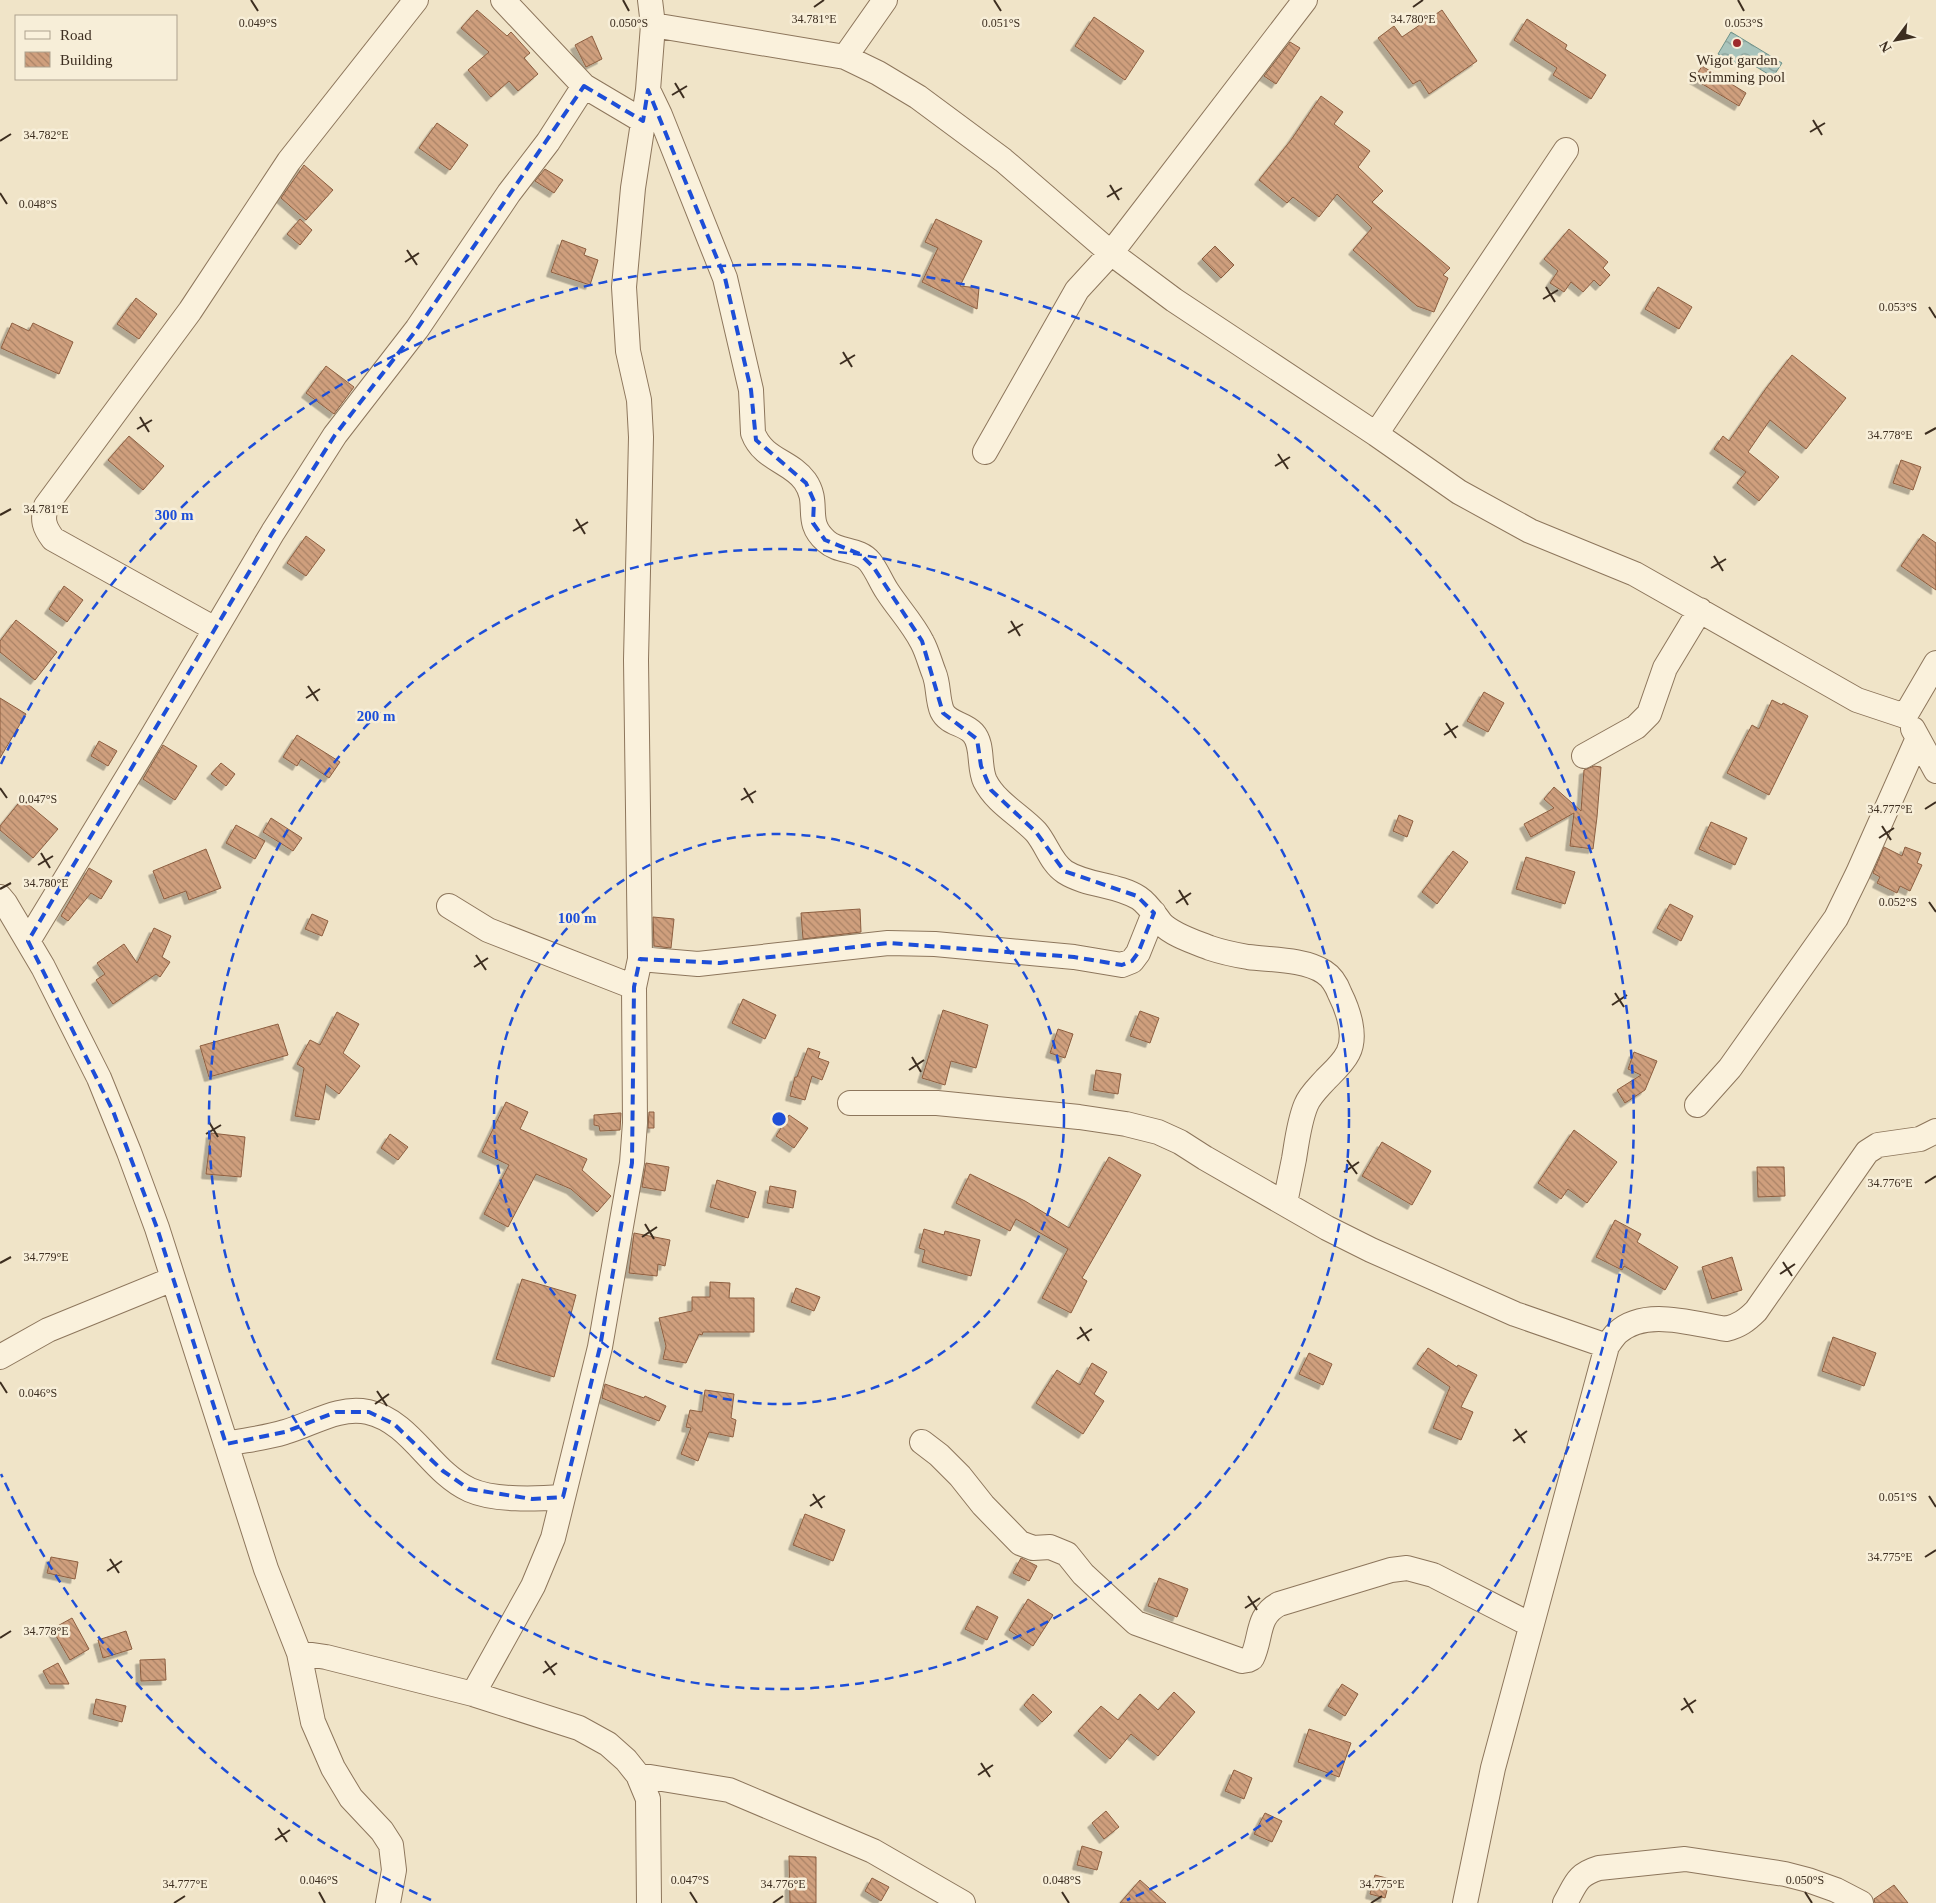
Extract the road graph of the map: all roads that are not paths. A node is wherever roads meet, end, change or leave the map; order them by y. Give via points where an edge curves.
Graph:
1 (416, 0) edge
2 (503, 0) edge
3 (650, 0) edge
4 (885, 0) edge
5 (1305, 0) edge
6 (653, 25) junction
7 (845, 57) junction
8 (584, 86) junction
9 (648, 90) junction
10 (643, 121) junction
11 (1566, 150) dead end
12 (1111, 252) junction
13 (1376, 434) junction
14 (985, 452) dead end
15 (1700, 610) junction
16 (215, 630) junction
17 (1936, 663) edge
18 (1905, 716) junction
19 (1918, 738) junction
20 (1584, 756) dead end
21 (1936, 771) edge
22 (0, 896) edge
23 (449, 906) dead end
24 (1154, 913) junction
25 (28, 940) junction
26 (640, 959) junction
27 (634, 987) junction
28 (850, 1103) dead end
29 (1696, 1105) dead end
30 (1936, 1131) edge
31 (1285, 1203) junction
32 (173, 1279) junction
33 (1607, 1346) junction
34 (0, 1357) edge
35 (922, 1442) dead end
36 (226, 1444) junction
37 (563, 1496) junction
38 (1531, 1625) junction
39 (299, 1654) junction
40 (472, 1694) junction
41 (638, 1775) junction
42 (1468, 1901) edge
43 (388, 1903) edge
44 (649, 1903) edge
45 (962, 1903) edge
46 (1565, 1903) edge
47 (1861, 1903) edge

1 - 16 street via 289,161 190,311 46,506 42,518 54,539
2 - 8 street
3 - 6 street
4 - 7 street
5 - 12 street
6 - 7 street
6 - 9 street
7 - 12 street via 918,97 1003,160
8 - 10 street
8 - 16 street via 548,142 508,192 418,329 335,435 272,532
9 - 10 street
9 - 24 street via 725,278 751,390 756,440 768,454 796,471 806,483 814,501 813,523 825,540 832,546 860,554 874,568 922,641 934,673 943,713 977,739 980,766 990,790 1036,832 1053,860 1064,871 1137,896
10 - 26 street via 624,287 628,350 639,400 641,437 636,660
11 - 13 street
12 - 13 street via 1174,300
12 - 14 street via 1077,290
13 - 15 street via 1459,492 1530,532 1635,574
15 - 18 street via 1857,700
15 - 20 street via 1665,668 1649,714 1636,727
16 - 25 street
17 - 18 street
18 - 19 street
19 - 21 street
19 - 29 street via 1836,918 1730,1068
22 - 25 street
23 - 27 street via 488,930
24 - 26 street via 1138,952 1132,961 1122,965 1074,957 935,944 888,943 698,964
24 - 31 street via 1166,927 1210,948 1287,961 1323,971 1341,996 1350,1028 1348,1054 1306,1104
25 - 32 street via 102,1086 157,1228
26 - 27 street
27 - 37 street via 635,1123 632,1163 600,1347
28 - 31 street via 936,1103 1126,1124 1158,1132 1180,1142
30 - 33 street via 1920,1140 1884,1144 1867,1152 1756,1312 1736,1327 1726,1329 1648,1320 1626,1327
31 - 33 street via 1371,1250 1515,1314
32 - 34 street via 48,1330
32 - 36 street
33 - 38 street
35 - 38 street via 960,1476 1020,1543 1033,1548 1050,1547 1067,1554 1136,1623 1242,1660 1252,1658 1262,1622 1270,1609 1391,1570 1408,1568 1433,1575
36 - 37 street via 285,1432 336,1412 369,1412 394,1424 443,1471 469,1490 532,1499
36 - 39 street via 266,1570
37 - 40 street via 553,1538 533,1586
38 - 42 street via 1493,1768
39 - 40 street via 326,1657
39 - 43 street via 313,1722 333,1768 351,1798 391,1845 394,1870
40 - 41 street via 579,1728 608,1744
41 - 44 street via 648,1799
41 - 45 street via 729,1790 873,1851
46 - 47 street via 1576,1881 1589,1871 1685,1859 1784,1874 1836,1890

